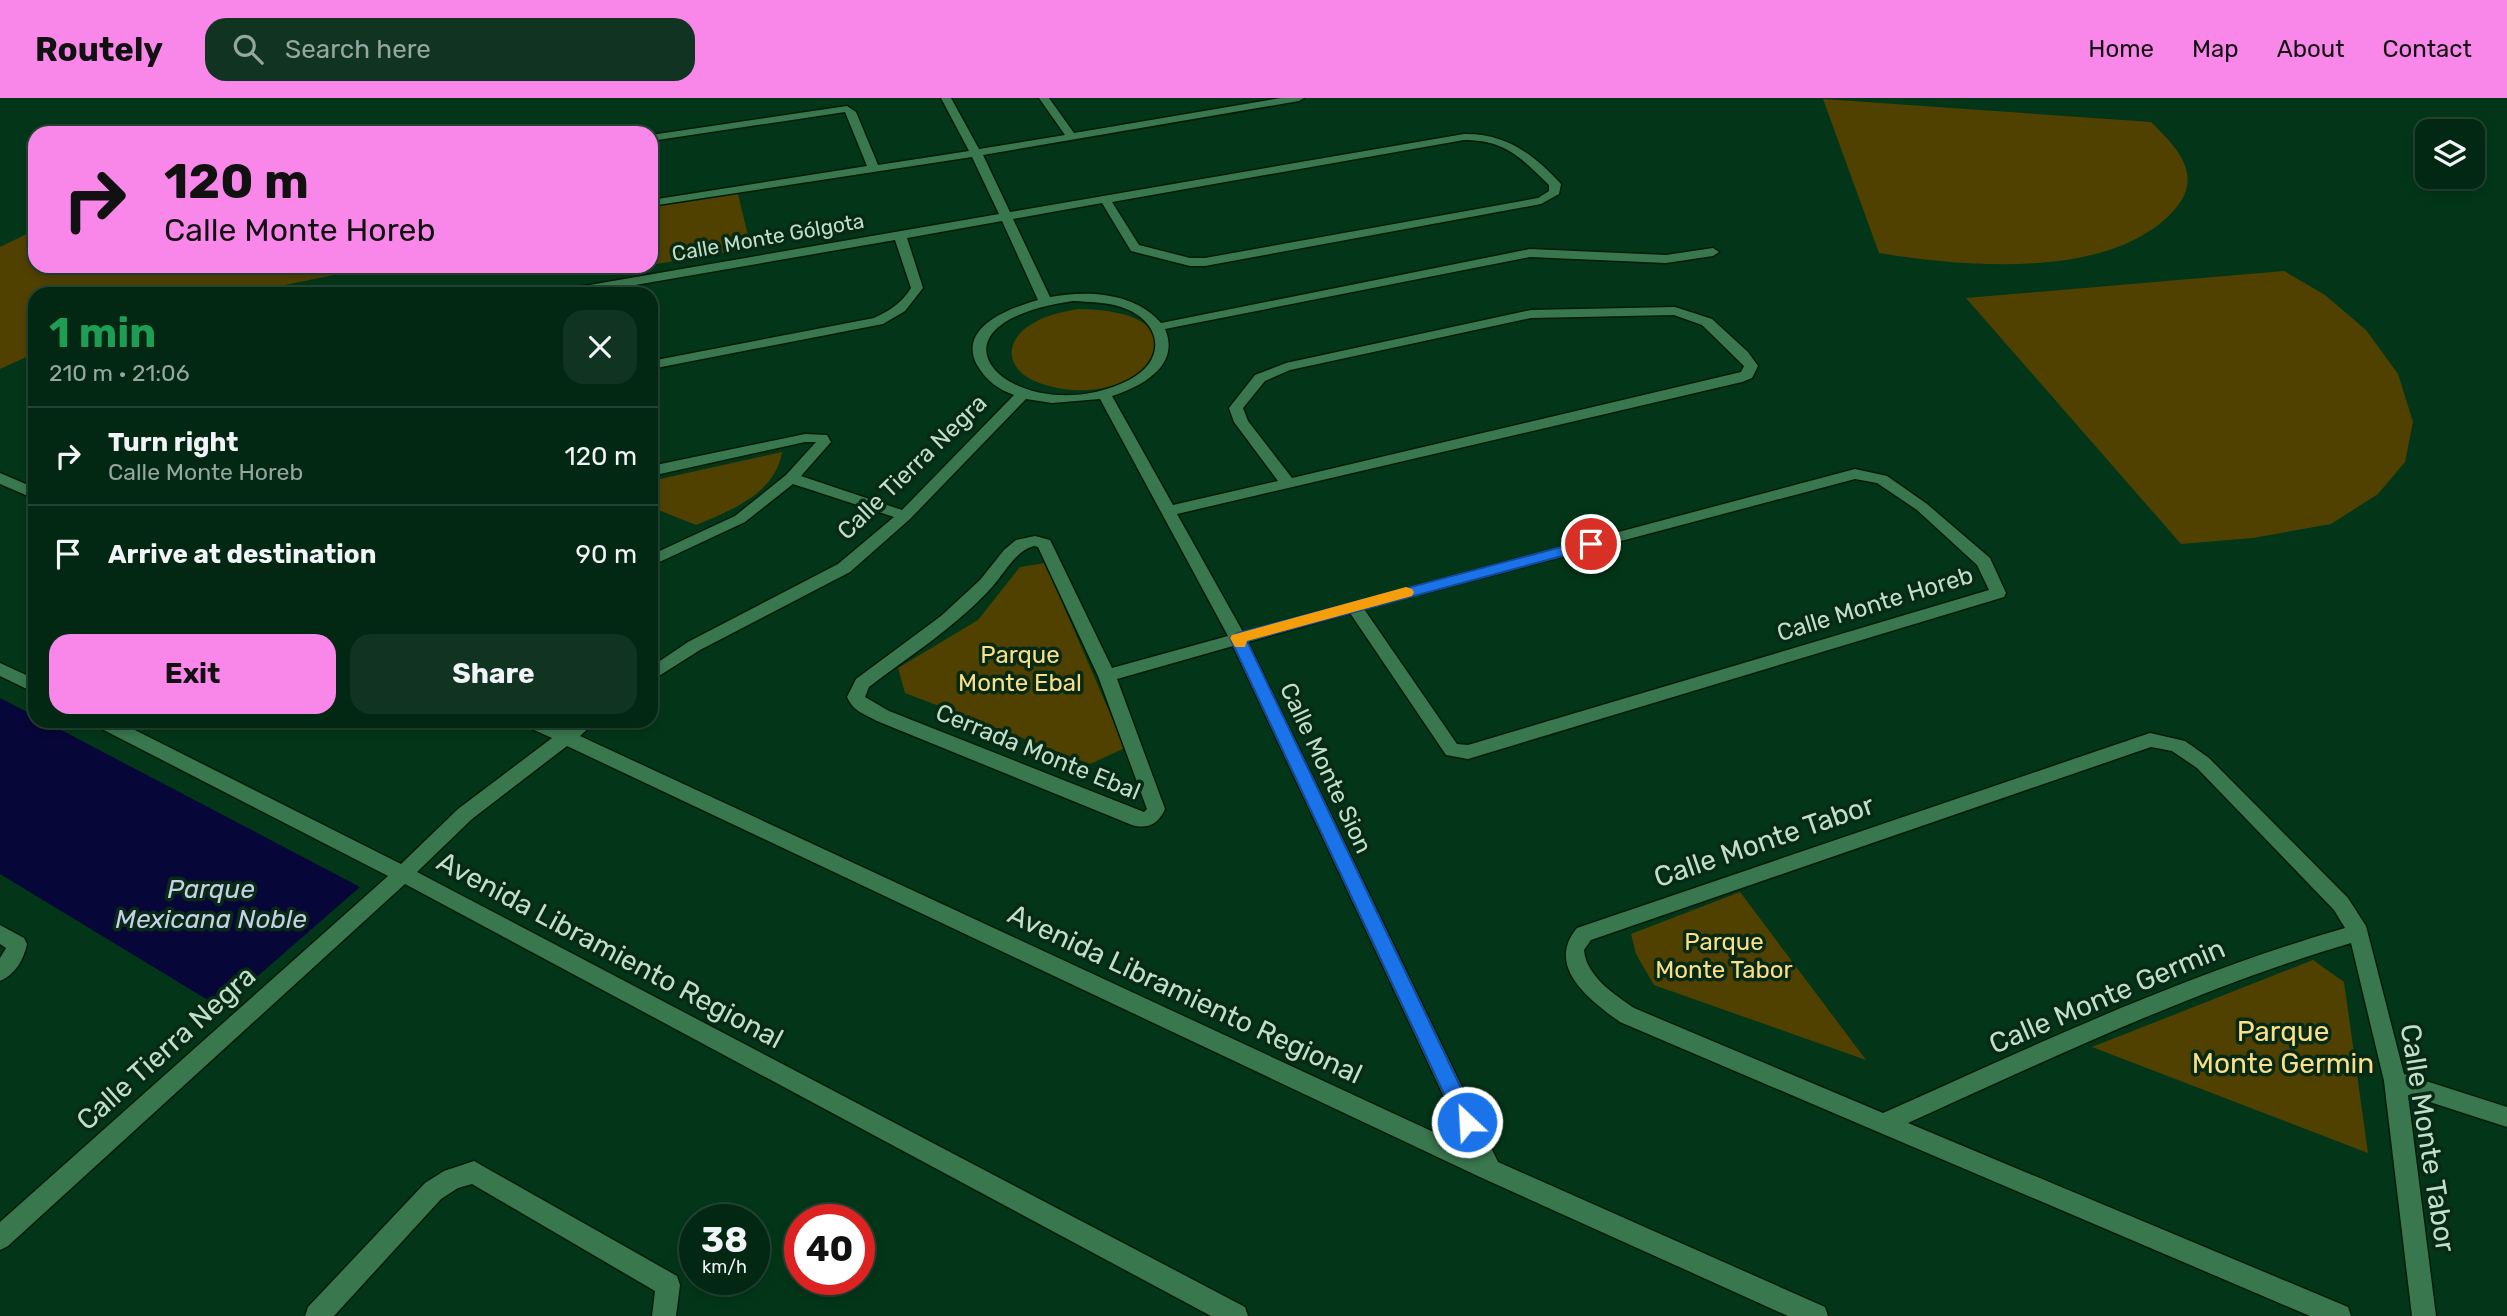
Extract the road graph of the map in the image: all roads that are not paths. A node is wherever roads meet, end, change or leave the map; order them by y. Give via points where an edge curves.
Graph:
1 (946, 98) edge
2 (1044, 98) edge
3 (1299, 98) edge
4 (1071, 136) junction
5 (658, 137) edge
6 (976, 153) junction
7 (874, 169) junction
8 (1105, 199) junction
9 (658, 202) edge
10 (1006, 216) junction
11 (900, 236) junction
12 (1713, 252) dead end
13 (602, 287) edge
14 (1045, 301) junction
15 (1158, 327) junction
16 (658, 364) edge
17 (1023, 394) junction
18 (1104, 394) junction
19 (658, 470) edge
20 (0, 478) edge
21 (791, 478) junction
22 (1288, 483) junction
23 (28, 491) edge
24 (1168, 511) junction
25 (905, 516) junction
26 (658, 558) edge
27 (1354, 606) junction
28 (1238, 638) junction
29 (0, 669) edge
30 (658, 670) edge
31 (1107, 676) junction
32 (28, 683) edge
33 (116, 728) edge
34 (546, 728) edge
35 (578, 728) edge
36 (566, 737) junction
37 (403, 874) junction
38 (2359, 932) junction
39 (8, 939) edge
40 (0, 971) edge
41 (2395, 1081) junction
42 (2507, 1117) edge
43 (1882, 1124) junction
44 (1490, 1170) junction
45 (0, 1238) edge
46 (317, 1316) edge
47 (664, 1316) edge
48 (1236, 1316) edge
49 (1816, 1316) edge
50 (2339, 1316) edge
51 (2424, 1316) edge

1 - 6 street
2 - 4 street
3 - 4 street
4 - 6 street
5 - 7 street via 847,109
6 - 7 street
6 - 10 street
7 - 9 street
8 - 8 street, Calle Monte Gólgota via 1481,135 1506,142 1555,184 1555,192 1541,201 1205,262 1135,248
8 - 10 street, Calle Monte Gólgota
10 - 11 street, Calle Monte Gólgota
10 - 14 street
11 - 13 street, Calle Monte Gólgota
11 - 16 street, Calle Monte Gólgota via 917,288 891,316
12 - 15 street via 1666,259 1530,253
14 - 15 street via 1102,299 1148,315
14 - 17 street via 997,321 983,336 978,353 984,369 998,383
15 - 18 street via 1164,346 1158,363 1141,379
17 - 18 street via 1052,399
17 - 25 street, Calle Tierra Negra
18 - 24 street, Calle Monte Sion
19 - 21 street via 822,438 824,442
20 - 23 street
21 - 25 street
21 - 26 street via 740,519
22 - 22 street via 1737,379 1747,375 1751,366 1707,322 1662,311 1531,314 1286,367 1260,378 1236,408 1241,422
22 - 24 street
24 - 28 street, Calle Monte Sion
25 - 30 street, Calle Tierra Negra via 844,568 694,646
27 - 27 street, Calle Monte Horeb via 1855,474 1882,479 1922,507 1984,562 1998,593 1468,752 1452,750
27 - 28 street, Calle Monte Horeb
28 - 31 street, Calle Monte Horeb
28 - 44 street, Calle Monte Sion
29 - 32 street
31 - 31 street, Cerrada Monte Ebal via 1044,544 1035,541 1021,544 947,620 862,683 856,697 859,704 883,716 1148,820 1156,809
33 - 37 street, Avenida Libramiento Regional
34 - 36 street, Avenida Libramiento Regional
35 - 36 street
36 - 37 street, Calle Tierra Negra via 466,814
36 - 44 street, Avenida Libramiento Regional
37 - 45 street, Calle Tierra Negra
37 - 48 street, Avenida Libramiento Regional
38 - 41 street, Calle Monte Tabor
38 - 43 street, Calle Monte Germin via 2207,980
38 - 43 street, Calle Monte Tabor via 2341,904 2203,763 2181,745 2150,740 1584,934 1576,945 1574,955 1586,976 1603,999 1627,1015
39 - 40 street via 15,955
41 - 42 street
41 - 51 street, Calle Monte Tabor
43 - 50 street, Calle Monte Tabor
44 - 49 street, Avenida Libramiento Regional
46 - 47 street via 433,1191 474,1172 668,1285

